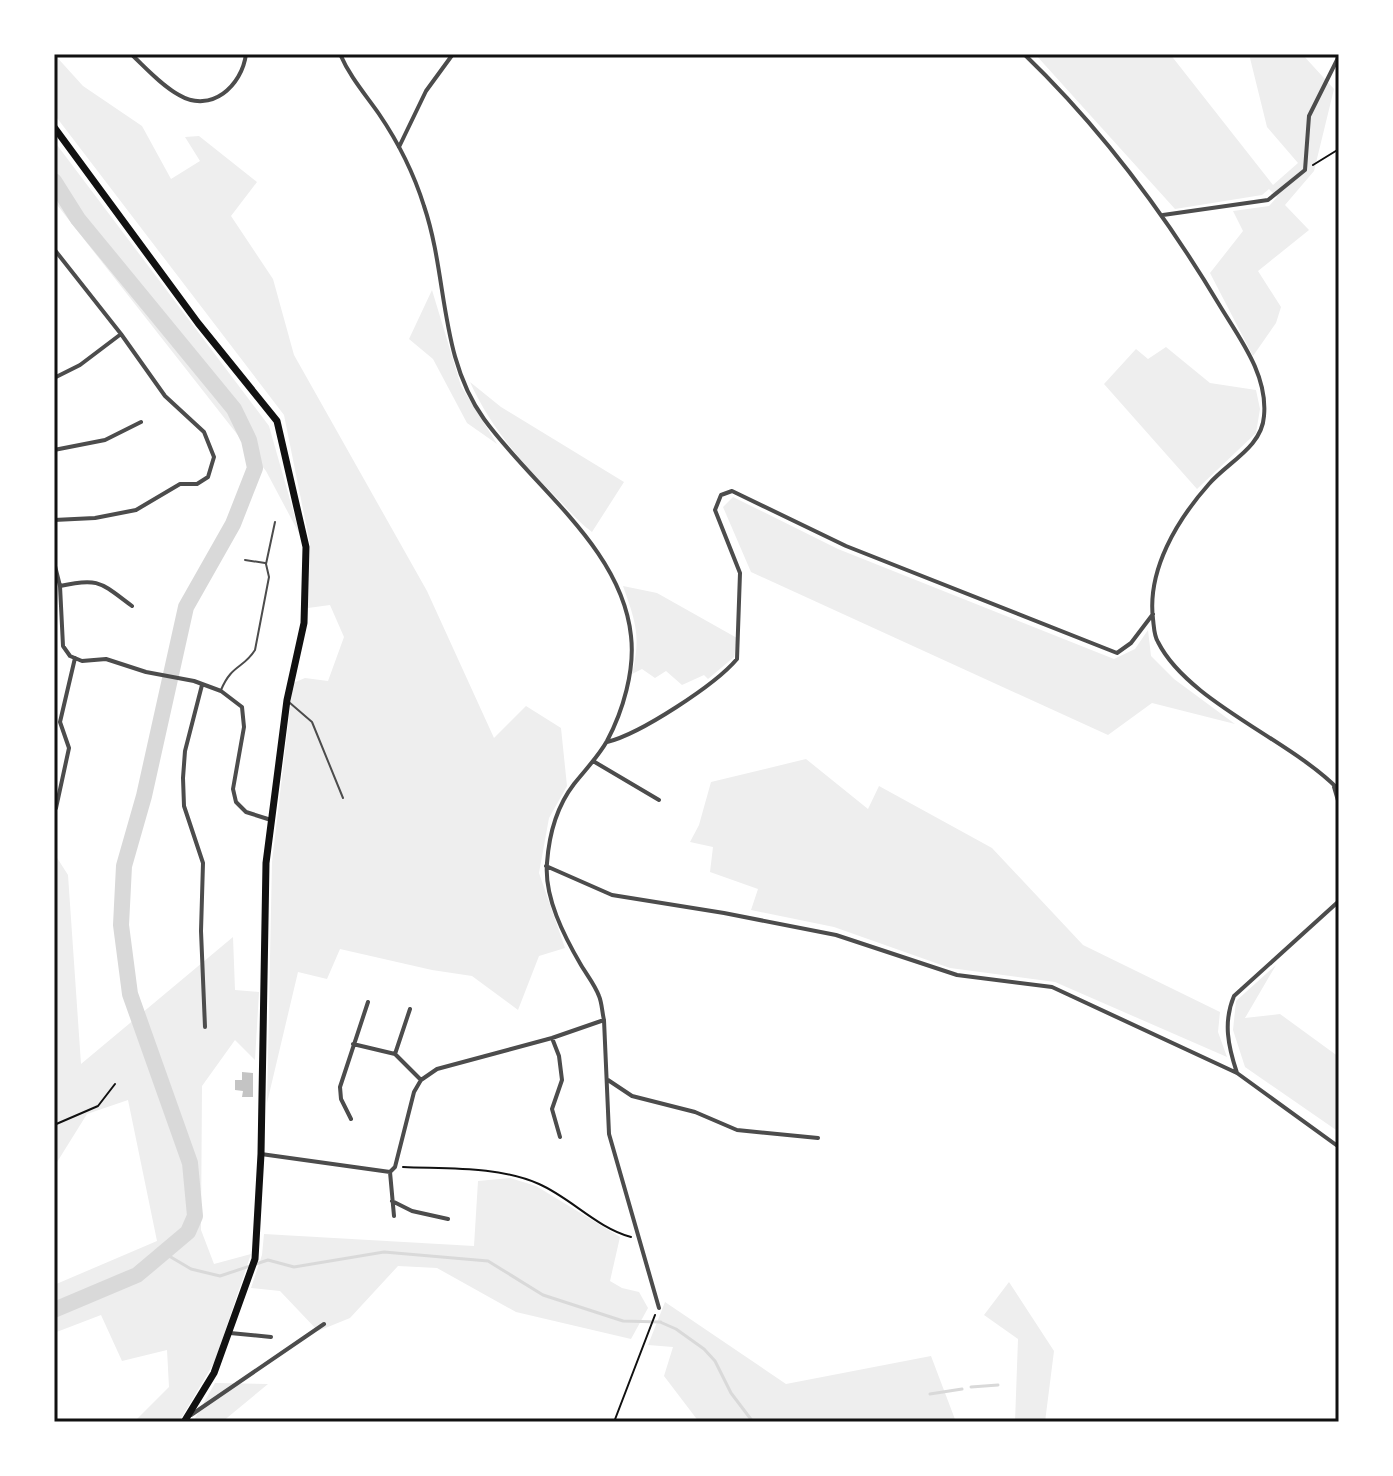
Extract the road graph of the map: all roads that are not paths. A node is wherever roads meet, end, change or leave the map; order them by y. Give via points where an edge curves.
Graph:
1 (131, 54) edge
2 (246, 54) edge
3 (340, 54) edge
4 (453, 54) edge
5 (1024, 54) edge
6 (1339, 56) edge
7 (54, 127) edge
8 (399, 147) junction
9 (1163, 215) junction
10 (54, 249) edge
11 (121, 334) junction
12 (54, 378) edge
13 (141, 422) dead end
14 (54, 450) edge
15 (54, 520) edge
16 (275, 522) dead end
17 (245, 560) dead end
18 (54, 562) edge
19 (266, 564) junction
20 (60, 586) junction
21 (132, 606) dead end
22 (1153, 614) junction
23 (75, 658) junction
24 (202, 685) junction
25 (221, 691) junction
26 (287, 700) junction
27 (606, 743) junction
28 (593, 761) junction
29 (1334, 785) junction
30 (1339, 790) edge
31 (343, 798) dead end
32 (659, 800) dead end
33 (56, 801) edge
34 (1339, 804) edge
35 (56, 808) edge
36 (271, 820) junction
37 (546, 866) junction
38 (1339, 901) edge
39 (368, 1002) dead end
40 (410, 1009) dead end
41 (604, 1020) junction
42 (205, 1027) dead end
43 (552, 1038) junction
44 (353, 1044) junction
45 (395, 1054) junction
46 (1237, 1073) junction
47 (607, 1079) junction
48 (421, 1080) junction
49 (351, 1119) dead end
50 (560, 1137) dead end
51 (818, 1138) dead end
52 (1339, 1147) edge
53 (261, 1154) junction
54 (390, 1172) junction
55 (392, 1201) junction
56 (394, 1216) dead end
57 (448, 1219) dead end
58 (659, 1308) dead end
59 (324, 1324) dead end
60 (230, 1333) junction
61 (271, 1337) dead end
62 (186, 1419) edge

1 - 2 street via 178,95 202,100 231,89
3 - 8 street via 351,79
4 - 8 street via 426,91
5 - 9 street via 1114,150
6 - 9 street via 1309,116 1305,170 1268,200
7 - 26 main road via 277,421 306,547 304,623
8 - 27 street via 424,205 443,283 448,333 464,384 513,457 596,549 629,623 629,676
9 - 22 street via 1255,367 1265,413 1261,432 1182,515 1151,597
10 - 11 street
11 - 12 street
11 - 15 street via 165,396 204,432 214,457 208,477 197,484 180,484 136,510
13 - 14 street via 105,440
16 - 19 lane
17 - 19 lane
18 - 20 street
19 - 25 lane via 269,577 255,650 228,673
20 - 21 street via 84,580 101,583
20 - 23 street via 63,646
22 - 27 street via 1117,653 846,546 732,491 721,495 715,510 740,573 737,659 710,683 622,739
22 - 29 street via 1156,640 1175,668
23 - 24 street via 106,659
23 - 33 street via 60,722 69,748
24 - 25 street
24 - 42 street via 183,778 184,806 203,863
25 - 36 street via 242,707 236,802 246,812
26 - 31 lane via 312,722
26 - 36 main road
27 - 28 street
28 - 32 street
28 - 37 street via 563,801
29 - 30 street
29 - 34 street
33 - 35 street
36 - 53 main road
37 - 41 street via 555,906 599,996
37 - 46 street via 612,895 836,935 957,975 1052,987
38 - 46 street via 1234,996 1227,1032
39 - 44 street
40 - 45 street
41 - 43 street
41 - 47 street
43 - 48 street via 437,1069
43 - 50 street via 562,1080 552,1109
44 - 45 street
44 - 49 street via 340,1087
45 - 48 street
46 - 52 street
47 - 51 street via 632,1096 695,1112 737,1130
47 - 58 street via 609,1134
48 - 54 street
53 - 54 street
53 - 60 main road via 255,1259
54 - 55 street
55 - 56 street
55 - 57 street
59 - 62 street
60 - 61 street
60 - 62 main road

